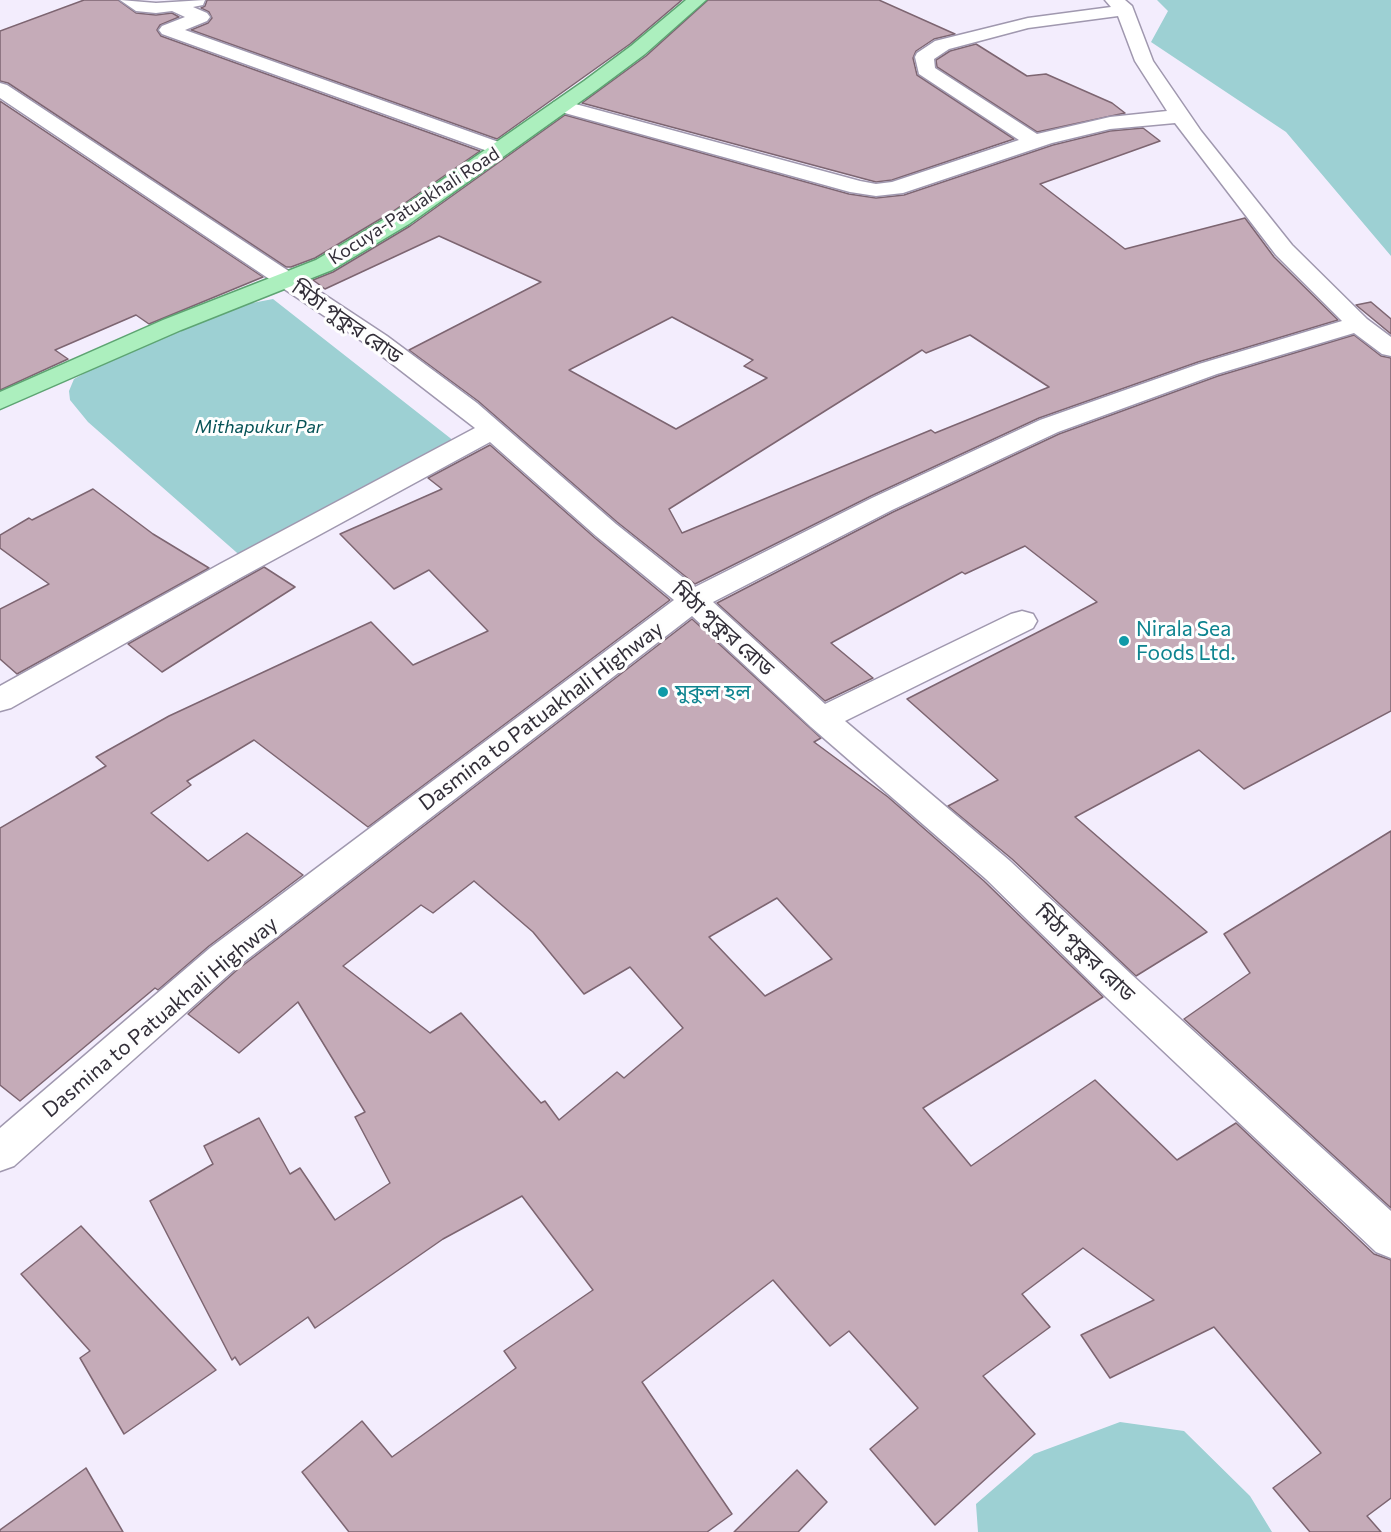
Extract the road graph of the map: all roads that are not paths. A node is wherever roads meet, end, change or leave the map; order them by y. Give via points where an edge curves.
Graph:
1 (129, 0) edge
2 (200, 0) edge
3 (697, 0) edge
4 (1120, 5) edge
5 (176, 6) junction
6 (2, 91) edge
7 (561, 106) junction
8 (1180, 116) junction
9 (1034, 141) junction
10 (500, 149) junction
11 (287, 280) junction
12 (1358, 324) junction
13 (1391, 349) edge
14 (0, 401) edge
15 (492, 430) junction
16 (693, 600) junction
17 (1022, 621) dead end
18 (0, 700) edge
19 (822, 719) junction
20 (0, 1153) edge
21 (1391, 1238) edge

1 - 5 street via 142,7
2 - 5 street
3 - 7 main road, Kocuya-Patuakhali Road via 638,50
4 - 8 street via 1144,61
4 - 9 street via 942,45 924,57 926,70
5 - 10 street via 201,16 168,30
6 - 11 street, মিঠা পুকুর রোড
7 - 9 street via 876,190 911,183
7 - 10 main road, Kocuya-Patuakhali Road
8 - 9 street via 1110,123
8 - 12 street via 1284,250
10 - 11 main road, Kocuya-Patuakhali Road via 401,219 324,266
11 - 14 main road, Kocuya-Patuakhali Road
11 - 15 street, মিঠা পুকুর রোড via 378,341
12 - 13 street
12 - 16 street, Dasmina to Patuakhali Highway via 1208,369 1049,426 882,504
15 - 16 street, মিঠা পুকুর রোড
15 - 18 street
16 - 19 street, মিঠা পুকুর রোড
16 - 20 street, Dasmina to Patuakhali Highway via 223,957
17 - 19 street
19 - 21 street, মিঠা পুকুর রোড via 998,870

